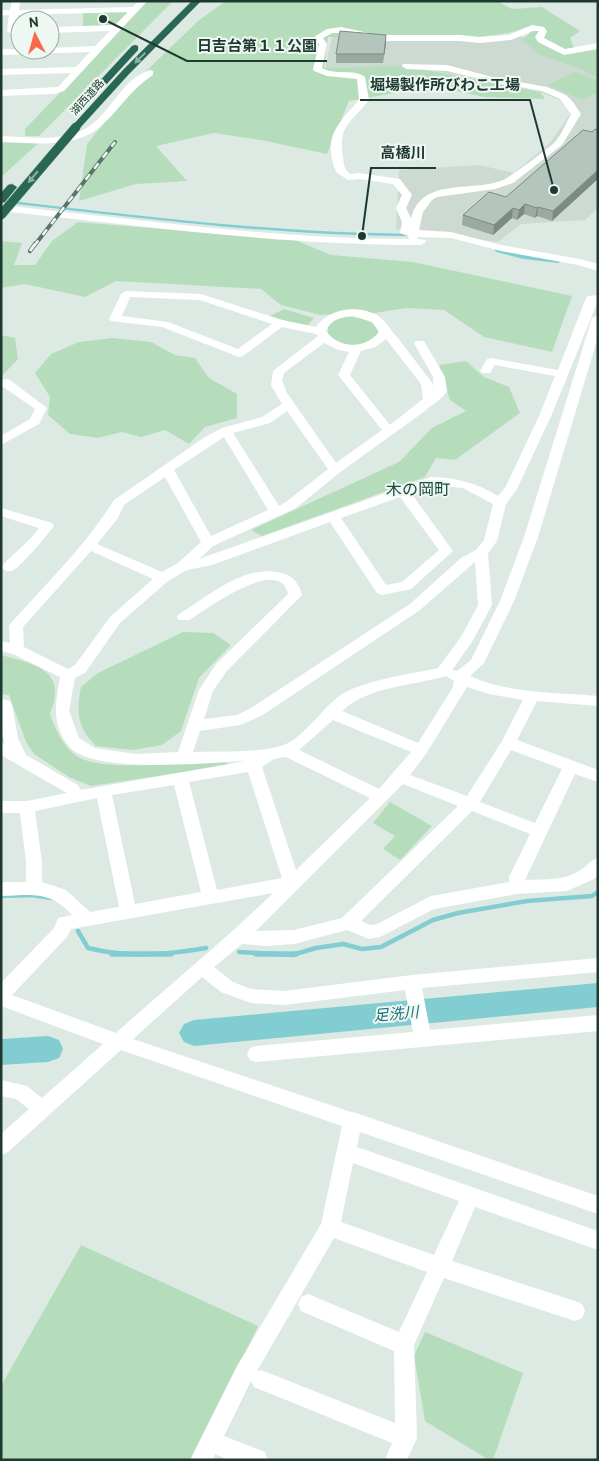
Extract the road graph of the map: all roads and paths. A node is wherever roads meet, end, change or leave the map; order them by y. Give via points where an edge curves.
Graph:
1 (143, 1) edge
2 (197, 1) edge
3 (135, 10) junction
4 (80, 11) junction
5 (60, 12) edge
6 (116, 28) junction
7 (79, 29) junction
8 (60, 30) edge
9 (140, 42) dead end
10 (598, 46) edge
11 (97, 50) junction
12 (1, 52) edge
13 (406, 66) dead end
14 (78, 70) junction
15 (1, 72) edge
16 (150, 73) dead end
17 (1, 93) edge
18 (71, 126) junction
19 (1, 139) edge
20 (1, 198) edge
21 (1, 208) edge
22 (1, 215) edge
23 (413, 236) junction
24 (598, 268) edge
25 (598, 273) edge
26 (598, 298) edge
27 (598, 318) edge
28 (280, 323) junction
29 (385, 332) junction
30 (321, 334) junction
31 (420, 343) dead end
32 (357, 348) junction
33 (486, 370) dead end
34 (562, 374) junction
35 (6, 383) dead end
36 (429, 400) junction
37 (289, 405) junction
38 (226, 431) junction
39 (389, 431) junction
40 (1, 441) edge
41 (168, 469) junction
42 (335, 470) junction
43 (403, 491) junction
44 (500, 503) junction
45 (1, 512) edge
46 (276, 512) junction
47 (333, 516) junction
48 (208, 543) junction
49 (89, 545) junction
50 (481, 553) junction
51 (183, 566) junction
52 (9, 567) dead end
53 (163, 578) junction
54 (184, 617) dead end
55 (1, 646) edge
56 (18, 650) junction
57 (476, 663) junction
58 (442, 672) junction
59 (68, 675) junction
60 (462, 678) junction
61 (490, 690) junction
62 (532, 696) junction
63 (598, 701) edge
64 (1, 704) edge
65 (332, 713) junction
66 (194, 726) junction
67 (508, 743) junction
68 (1, 748) edge
69 (421, 750) junction
70 (287, 751) junction
71 (270, 754) junction
72 (184, 756) junction
73 (21, 760) junction
74 (254, 764) junction
75 (571, 766) junction
76 (598, 776) edge
77 (180, 777) junction
78 (400, 777) junction
79 (103, 791) junction
80 (78, 797) junction
81 (381, 798) junction
82 (470, 804) junction
83 (1, 807) edge
84 (27, 808) junction
85 (539, 831) junction
86 (598, 864) edge
87 (292, 882) junction
88 (517, 887) junction
89 (34, 888) junction
90 (1, 890) edge
91 (210, 896) junction
92 (128, 911) junction
93 (87, 919) junction
94 (348, 923) junction
95 (239, 937) junction
96 (598, 965) edge
97 (202, 967) junction
98 (413, 987) junction
99 (1, 997) edge
100 (598, 1023) edge
101 (422, 1036) junction
102 (119, 1042) junction
103 (256, 1054) dead end
104 (1, 1088) edge
105 (42, 1109) junction
106 (353, 1120) junction
107 (1, 1146) edge
108 (347, 1152) junction
109 (470, 1197) junction
110 (598, 1205) edge
111 (338, 1230) dead end
112 (598, 1241) edge
113 (438, 1266) junction
114 (308, 1304) dead end
115 (575, 1311) dead end
116 (404, 1345) junction
117 (261, 1380) dead end
118 (406, 1438) junction
119 (221, 1446) dead end
120 (201, 1460) edge
121 (257, 1460) edge
122 (396, 1460) edge

1 - 3 street
2 -> 18 highway, 湖西道路
3 - 4 street
3 - 6 street
4 - 5 street
4 - 7 street
6 - 7 street
6 - 11 street
7 - 8 street
9 - 18 highway, 湖西道路 via 113,70
10 - 23 street via 564,52 541,40 541,29 532,28 511,37 480,40 378,38 340,30 318,37 323,44 317,69 327,75 361,77 364,100 339,128 336,144 341,172 348,177 396,181 407,194 401,208 407,222 405,232
11 - 12 street
11 - 14 street
13 - 23 street via 451,69 504,83 539,86 563,96 576,114 559,143 509,181 426,198 420,205
14 - 15 street
14 - 17 street via 61,89
16 - 19 street via 134,84 88,133 70,138
18 - 20 highway, 湖西道路
18 -> 22 highway, 湖西道路, bridge
21 - 23 street via 236,233 362,242
23 - 24 street via 450,235
23 - 25 street via 518,262
26 - 34 street via 592,298
27 - 57 street via 531,537 507,601
28 - 28 street via 201,297 126,294 115,319 164,324 239,354
28 - 30 street
29 - 30 street via 376,319 353,313 329,318 322,324
29 - 32 street via 381,340 371,346
29 - 36 street via 427,384
30 - 32 street via 337,346
30 - 37 street via 275,378 276,386
31 - 36 street via 439,377 441,390 438,396
32 - 39 street via 344,374
33 - 34 street via 491,361 502,358
34 - 44 street via 510,489
35 - 40 street via 41,408 35,422
36 - 39 street
37 - 38 street via 266,420
37 - 42 street
38 - 41 street
38 - 46 street
39 - 42 street
41 - 48 street
41 - 49 street via 119,503
42 - 46 street via 291,505
43 - 44 street via 431,481 457,481
43 - 47 street
43 - 47 street via 446,551 406,586 382,590
44 - 50 street via 490,541
45 - 52 street via 48,526
46 - 48 street
47 - 51 street via 207,562
48 - 51 street
49 - 53 street
49 - 56 street via 16,626
50 - 58 street via 485,605 467,639
50 - 66 street via 466,561 415,606 256,712 240,720
51 - 53 street
53 - 59 street via 115,620 80,669
54 - 66 street via 246,580 277,576 286,578 294,589 295,595 221,668 206,690
55 - 56 street
56 - 59 street
57 - 60 street via 464,672
57 - 61 street via 479,676
58 - 60 street
58 - 65 street via 362,691 346,699
59 - 72 street via 62,711 73,742 91,753 135,760
60 - 61 street
60 - 69 street via 460,687
61 - 62 street
62 - 63 street
62 - 67 street
64 - 73 street via 5,705 10,738
65 - 69 street
65 - 70 street
66 - 72 street
67 - 75 street
67 - 82 street
68 - 73 street
69 - 78 street
70 - 71 street
70 - 81 street
71 - 72 street
71 - 74 street
73 - 80 street via 73,789
74 - 77 street
74 - 87 street
75 - 76 street
75 - 85 street
77 - 79 street
77 - 91 street
78 - 81 street
78 - 82 street
79 - 80 street
79 - 92 street
80 - 84 street
81 - 87 street
82 - 85 street
82 - 94 street
83 - 84 street
84 - 89 street
85 - 88 street via 517,876
86 - 88 street via 588,874 567,884
87 - 91 street
87 - 95 street
88 - 94 street via 431,903 380,930 369,932
89 - 90 street
89 - 93 street via 52,890 67,898
91 - 92 street
92 - 93 street
93 - 99 street via 64,923 61,932
94 - 95 street via 279,940
95 - 97 street
96 - 98 street
97 - 98 street via 227,987 251,996 284,998
97 - 102 street
98 - 101 street
99 - 102 street
100 - 101 street
101 - 103 street
102 - 105 street
102 - 106 street
104 - 105 street via 21,1092
105 - 107 street
106 - 108 street
106 - 110 street
108 - 109 street
108 - 120 street via 330,1227 244,1372
109 - 112 street
109 - 113 street
111 - 113 street
113 - 115 street
113 - 116 street
114 - 116 street
116 - 118 street
117 - 118 street
118 - 122 street
119 - 121 street

